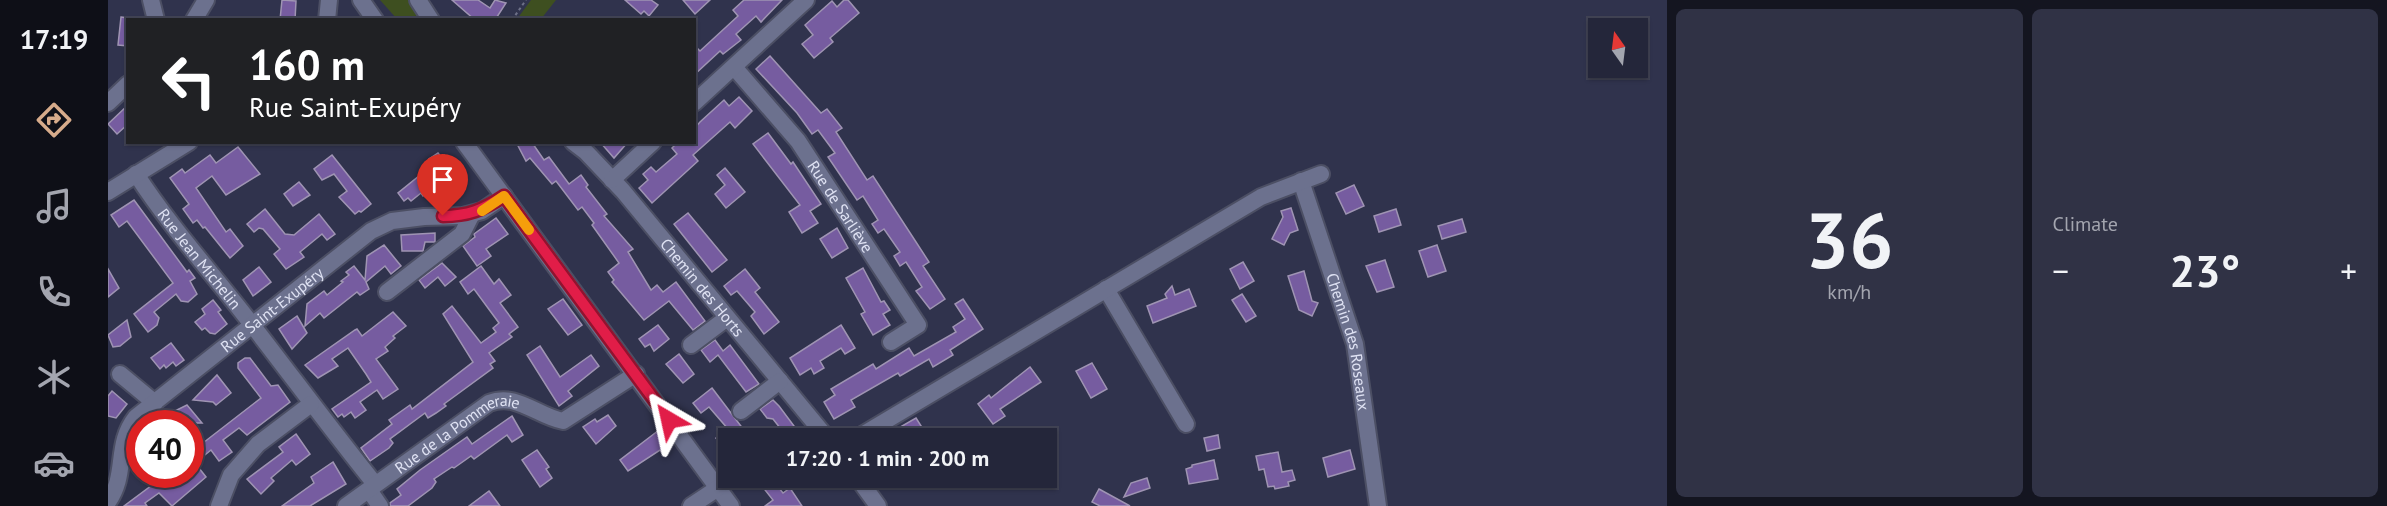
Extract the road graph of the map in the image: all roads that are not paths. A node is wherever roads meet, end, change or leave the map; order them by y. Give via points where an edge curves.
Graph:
1 (151, 0) edge
2 (206, 0) edge
3 (329, 0) edge
4 (361, 0) edge
5 (418, 0) edge
6 (806, 0) edge
7 (156, 18) edge
8 (195, 18) edge
9 (327, 18) edge
10 (374, 18) edge
11 (430, 18) edge
12 (734, 67) junction
13 (126, 86) edge
14 (696, 101) edge
15 (108, 103) edge
16 (186, 144) edge
17 (465, 144) edge
18 (575, 144) edge
19 (650, 144) edge
20 (136, 174) junction
21 (1321, 174) dead end
22 (612, 180) junction
23 (1301, 181) junction
24 (108, 192) edge
25 (504, 196) junction
26 (472, 214) junction
27 (1106, 289) junction
28 (387, 292) dead end
29 (727, 318) junction
30 (253, 325) junction
31 (891, 342) dead end
32 (691, 345) dead end
33 (120, 374) dead end
34 (636, 374) junction
35 (780, 381) junction
36 (155, 403) junction
37 (311, 404) junction
38 (741, 411) dead end
39 (1186, 424) dead end
40 (819, 428) edge
41 (874, 428) edge
42 (372, 487) junction
43 (718, 488) junction
44 (864, 488) edge
45 (108, 502) edge
46 (219, 506) edge
47 (346, 506) edge
48 (381, 506) edge
49 (692, 506) edge
50 (731, 506) edge
51 (878, 506) edge
52 (1378, 506) edge

1 - 7 street
2 - 8 street
3 - 9 street
4 - 10 street
5 - 11 street
6 - 12 street
12 - 14 street
12 - 31 street, Rue de Sarliève via 798,141 918,326
13 - 15 street
16 - 20 street
17 - 25 street
18 - 22 street, Chemin des Horts
19 - 22 street
20 - 24 street
20 - 30 street, Rue Jean Michelin via 162,214
21 - 23 street
22 - 29 street, Chemin des Horts
23 - 27 street via 1261,197
23 - 52 street, Chemin des Roseaux via 1354,344
25 - 26 street, Rue Saint-Exupéry
25 - 34 street
26 - 28 street via 462,234
26 - 30 street, Rue Saint-Exupéry via 392,221 371,231
27 - 39 street
27 - 41 street
29 - 32 street
29 - 35 street, Chemin des Horts
30 - 36 street, Rue Saint-Exupéry
30 - 37 street, Rue Jean Michelin
33 - 36 street
34 - 42 street, Rue de la Pommeraie via 563,421 500,398
34 - 43 street
35 - 38 street
35 - 40 street, Chemin des Horts
36 - 45 street, Rue Saint-Exupéry via 136,417 125,435 119,485
37 - 42 street, Rue Jean Michelin
37 - 46 street via 258,444 231,475
42 - 47 street, Rue de la Pommeraie
42 - 48 street, Rue Jean Michelin
43 - 49 street
43 - 50 street
44 - 51 street

